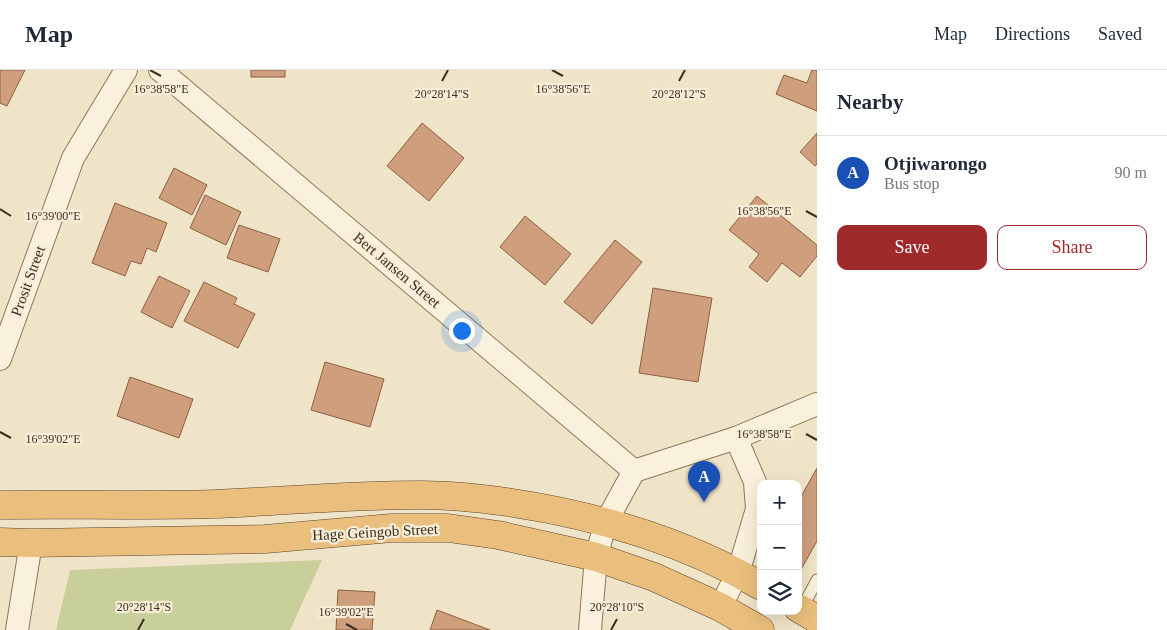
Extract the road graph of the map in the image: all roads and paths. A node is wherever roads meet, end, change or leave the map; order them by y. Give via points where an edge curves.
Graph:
1 (126, 70) edge
2 (160, 70) edge
3 (0, 359) edge
4 (817, 404) edge
5 (736, 438) junction
6 (634, 471) junction
7 (0, 505) edge
8 (606, 522) junction
9 (0, 542) edge
10 (31, 543) junction
11 (596, 557) junction
12 (750, 580) edge
13 (817, 580) edge
14 (720, 607) junction
15 (806, 612) edge
16 (17, 630) edge
17 (590, 630) edge
18 (760, 630) edge

1 - 3 street, Prosit Street via 73,158
2 - 6 street, Bert Jansen Street
4 - 5 street
5 - 6 street
5 - 12 street via 755,482 757,509
6 - 8 street
7 - 8 highway via 212,504 422,495 473,497
8 - 11 street
8 - 12 highway via 694,553
9 - 10 highway, Hage Geingob Street
10 - 11 highway, Hage Geingob Street via 265,539 392,528 448,528 498,535
10 - 16 street
11 - 14 highway, Hage Geingob Street via 654,577
11 - 17 street
12 - 14 street
13 - 15 lane
14 - 18 highway, Hage Geingob Street

